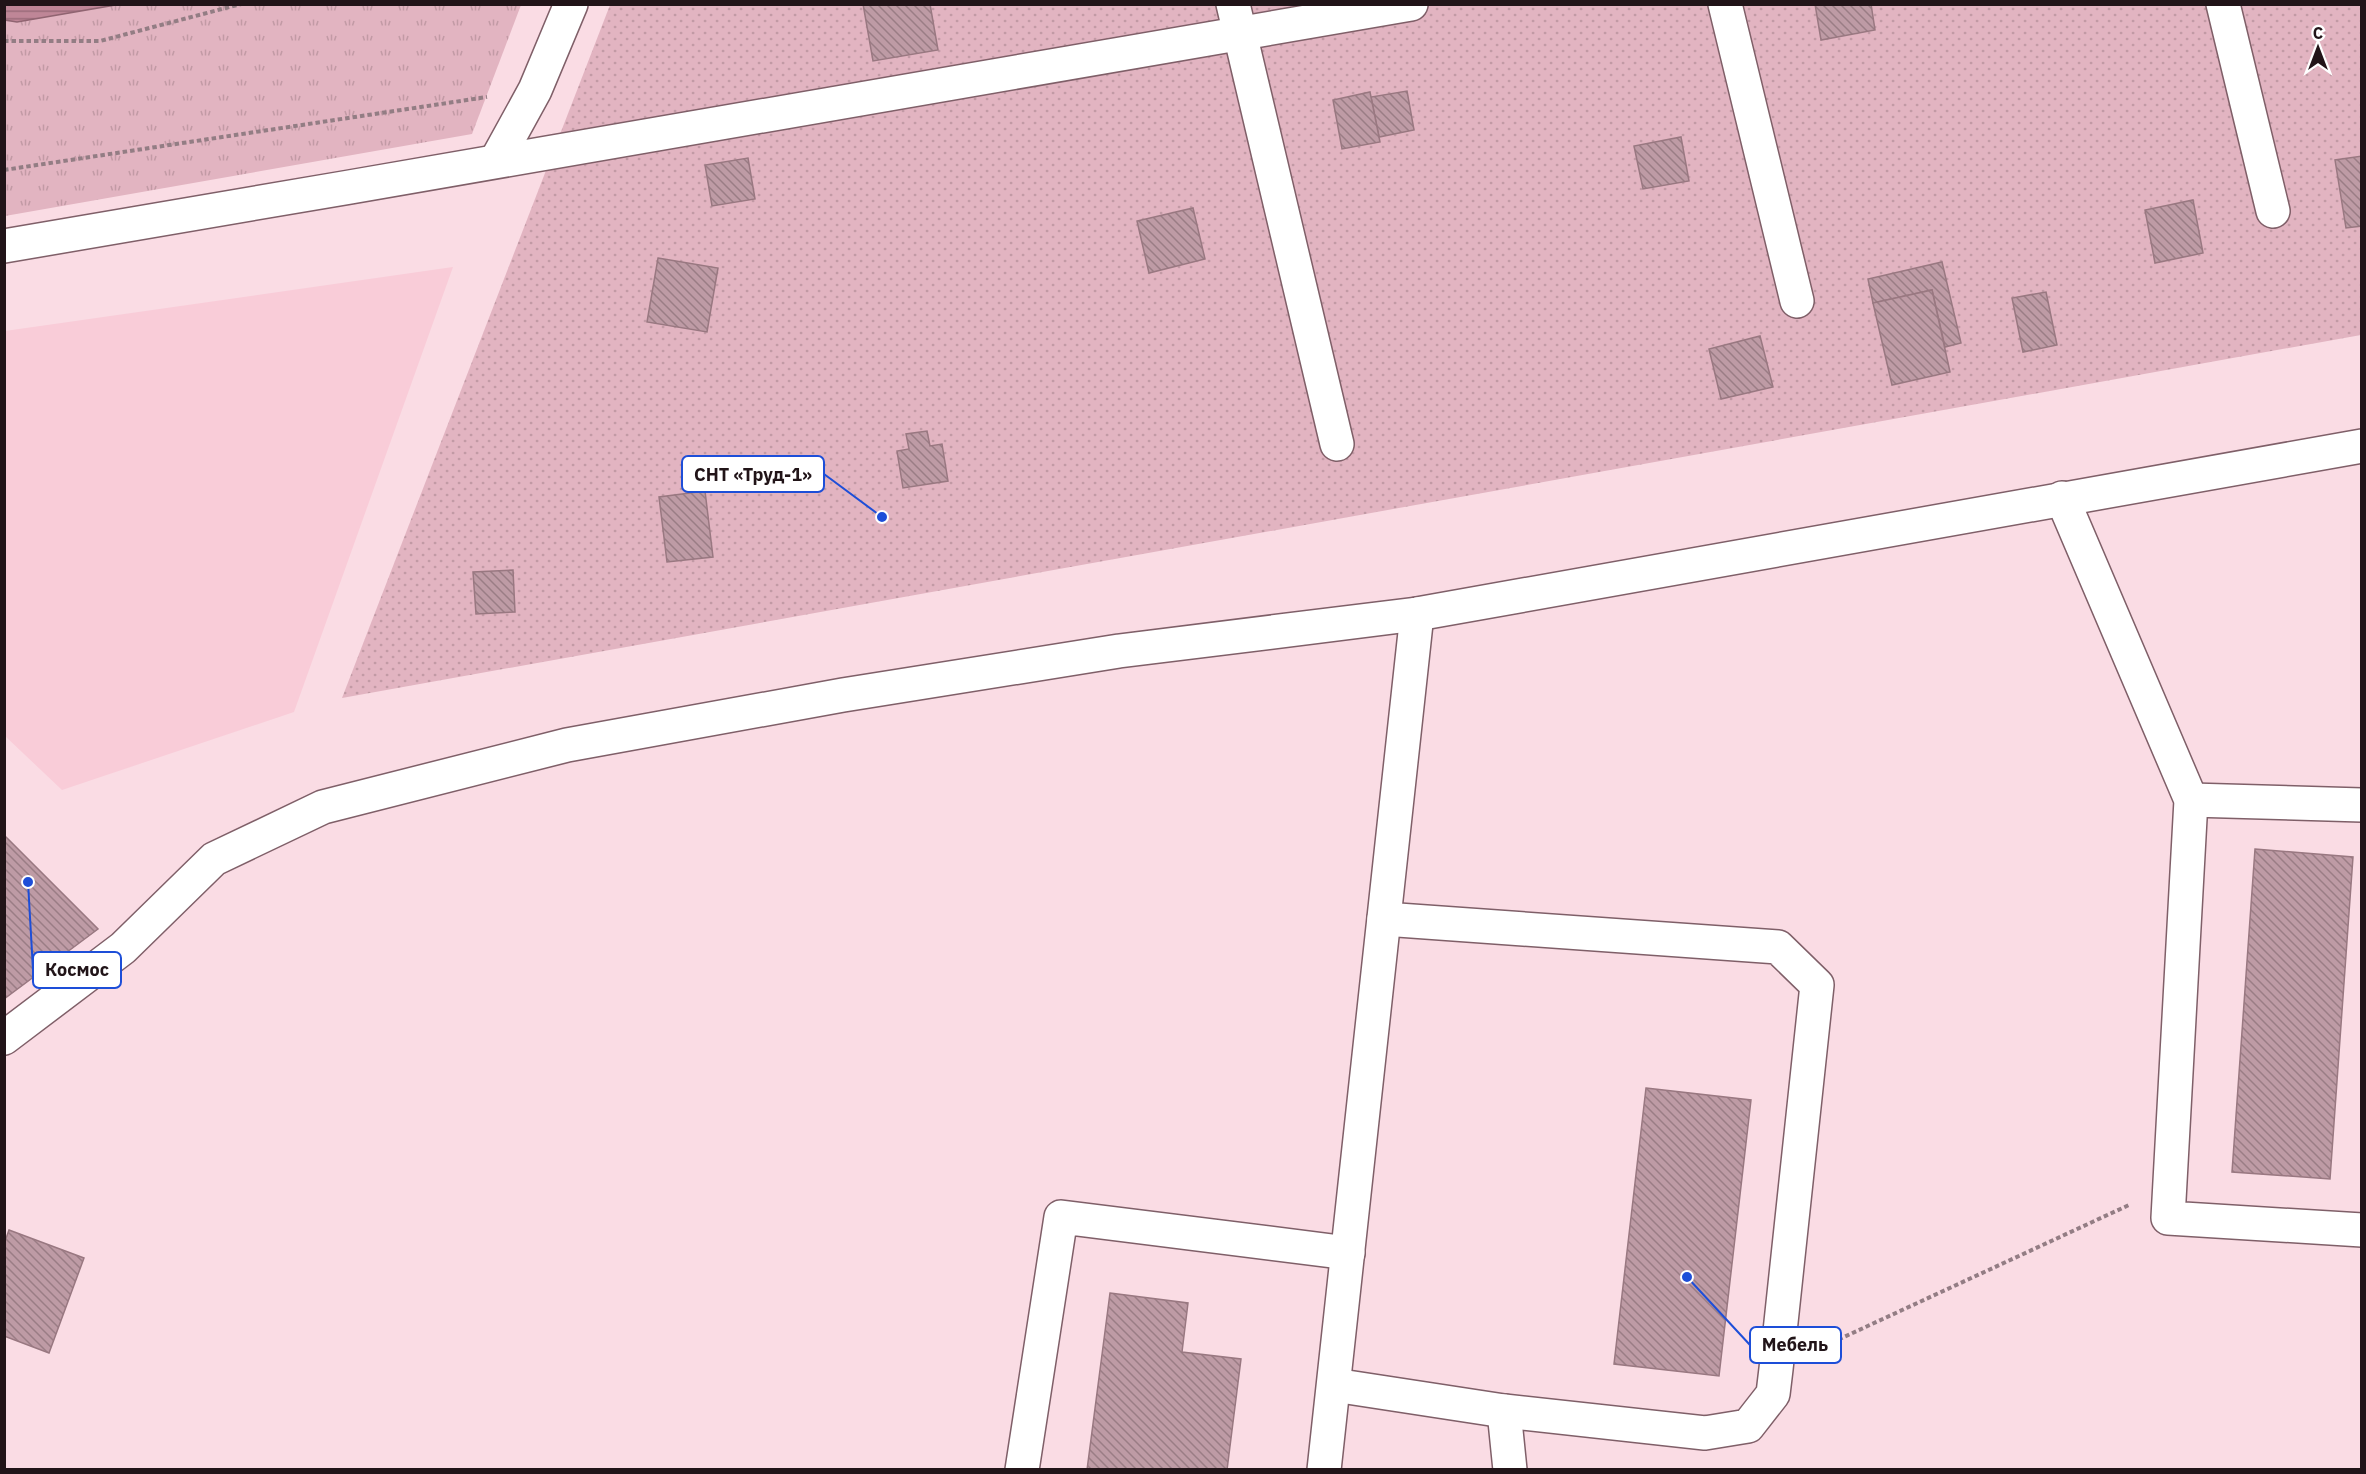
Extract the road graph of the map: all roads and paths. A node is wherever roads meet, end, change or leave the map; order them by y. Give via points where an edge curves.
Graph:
1 (241, 4) edge
2 (572, 4) edge
3 (1411, 4) edge
4 (1725, 4) edge
5 (2223, 4) edge
6 (1236, 20) edge
7 (4, 41) edge
8 (535, 90) junction
9 (496, 161) junction
10 (4, 170) edge
11 (2273, 211) dead end
12 (4, 246) edge
13 (1797, 301) dead end
14 (1337, 444) dead end
15 (2361, 446) edge
16 (2062, 498) junction
17 (1417, 614) junction
18 (2191, 800) junction
19 (2361, 805) edge
20 (1384, 919) junction
21 (4, 1038) edge
22 (2169, 1186) junction
23 (2361, 1230) edge
24 (1347, 1253) junction
25 (1776, 1369) junction
26 (1334, 1385) junction
27 (1504, 1411) junction
28 (1022, 1470) edge
29 (1324, 1470) edge
30 (1510, 1470) edge

1 - 7 path via 100,41
2 - 8 street
3 - 6 street
4 - 13 street
5 - 11 street
6 - 9 street via 995,79
6 - 14 street
8 - 9 street
8 - 10 path
9 - 12 street
15 - 16 street
16 - 17 street
16 - 18 street
17 - 20 street
17 - 21 street via 1119,651 843,695 567,745 323,807 214,859 123,948
18 - 19 street
18 - 22 street
20 - 24 street
20 - 25 street via 1778,947 1817,985
22 - 23 street via 2168,1218
22 - 25 path
24 - 26 street
24 - 28 street via 1061,1217
25 - 27 street via 1773,1394 1748,1426 1705,1433
26 - 27 street
26 - 29 street
27 - 30 street

